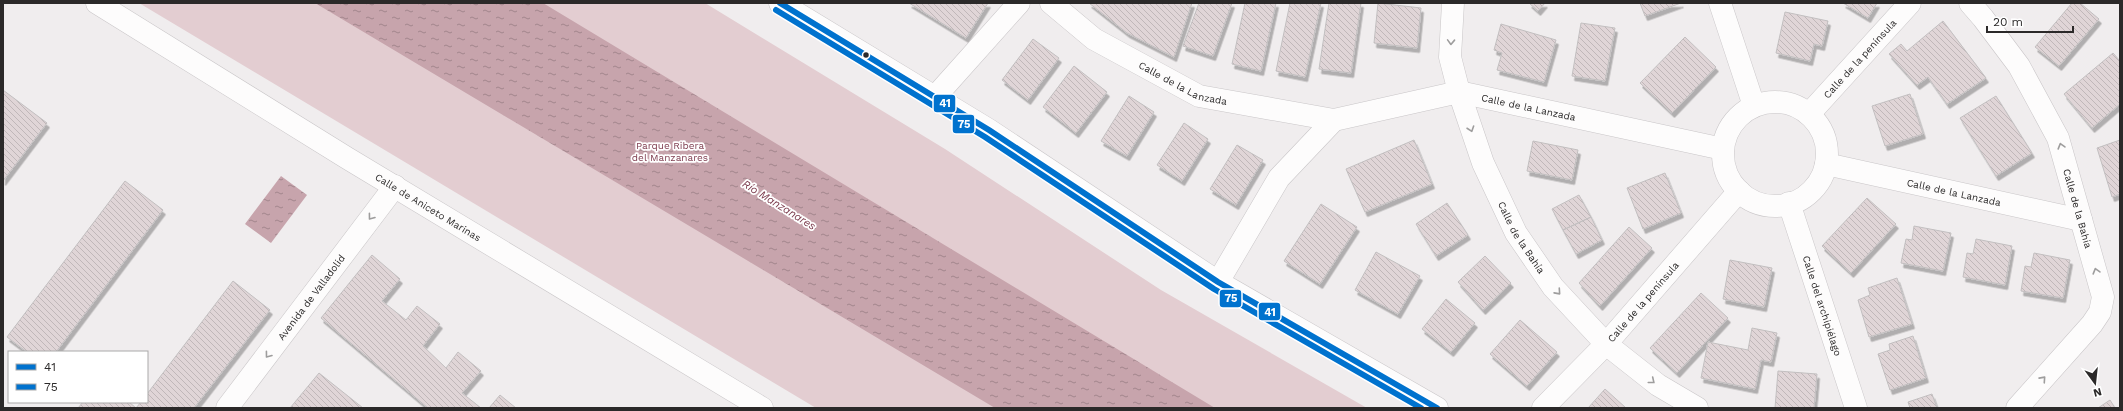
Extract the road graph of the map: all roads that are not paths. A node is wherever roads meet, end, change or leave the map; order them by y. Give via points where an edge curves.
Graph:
1 (97, 3) edge
2 (780, 3) edge
3 (1019, 3) edge
4 (1051, 3) edge
5 (1453, 3) edge
6 (1720, 3) edge
7 (1910, 3) edge
8 (1970, 3) edge
9 (1459, 92) junction
10 (934, 98) junction
11 (1754, 106) junction
12 (1809, 114) junction
13 (1334, 120) junction
14 (1723, 149) junction
15 (1826, 164) junction
16 (395, 186) junction
17 (1739, 191) junction
18 (1790, 204) junction
19 (2081, 220) junction
20 (1218, 282) junction
21 (1606, 344) junction
22 (227, 408) edge
23 (762, 408) edge
24 (1437, 408) edge
25 (1543, 408) edge
26 (1697, 408) edge
27 (1856, 408) edge
28 (2017, 408) edge

1 - 16 street, Calle de Aniceto Marinas
2 - 10 street
3 - 10 street
4 - 13 street, Calle de la Lanzada via 1094,39 1200,96
5 -> 9 street, Calle de la Bahía via 1450,57
6 - 11 street
7 - 12 street, Calle de la península
19 -> 8 street, Calle de la Bahía via 2058,138 2018,66
9 - 13 street, Calle de la Lanzada
9 - 14 street, Calle de la Lanzada
9 -> 21 street, Calle de la Bahía via 1483,163 1516,233 1553,288
10 - 20 street via 989,130
11 - 12 street via 1768,102 1783,102 1797,106
11 - 14 street via 1742,113 1733,123
12 - 15 street via 1824,137 1827,150
13 - 20 street via 1278,178
14 - 17 street via 1729,179
15 - 18 street via 1813,189
15 - 19 street, Calle de la Lanzada
16 -> 22 street, Avenida de Valladolid
16 - 23 street, Calle de Aniceto Marinas
17 - 18 street via 1762,204
17 - 21 street, Calle de la península
18 - 27 street, Calle del archipiélago
28 -> 19 street, Calle de la Bahía via 2100,312 2103,297 2101,286
20 - 24 street
21 - 25 street, Calle de la península
21 -> 26 street, Calle de la Bahía via 1658,385

